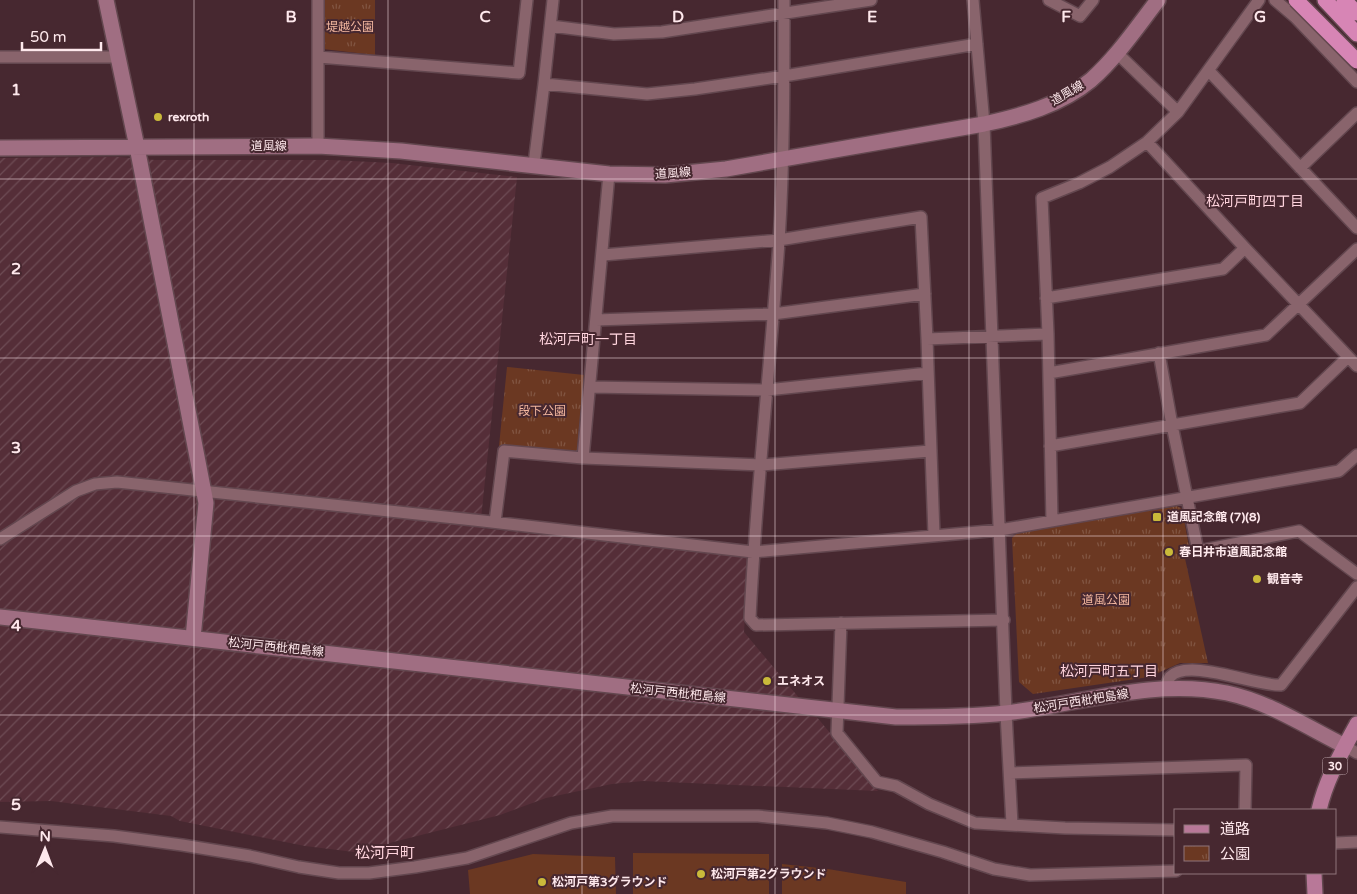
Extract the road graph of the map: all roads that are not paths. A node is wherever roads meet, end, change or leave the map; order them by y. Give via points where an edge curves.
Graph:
1 (106, 0) edge
2 (318, 0) edge
3 (527, 0) edge
4 (553, 0) edge
5 (784, 0) edge
6 (870, 0) edge
7 (973, 0) edge
8 (1049, 0) edge
9 (1092, 0) edge
10 (1158, 0) edge
11 (1259, 0) edge
12 (1275, 0) edge
13 (1296, 0) edge
14 (1301, 0) edge
15 (1325, 0) edge
16 (1344, 0) edge
17 (1357, 13) edge
18 (784, 14) junction
19 (1294, 17) junction
20 (551, 26) junction
21 (1357, 34) edge
22 (977, 44) junction
23 (1117, 53) junction
24 (117, 57) junction
25 (318, 57) junction
26 (0, 58) edge
27 (1357, 61) edge
28 (1209, 71) junction
29 (784, 76) junction
30 (1357, 82) edge
31 (544, 84) junction
32 (1178, 112) junction
33 (1357, 112) edge
34 (984, 124) junction
35 (1147, 142) junction
36 (318, 146) junction
37 (137, 147) junction
38 (0, 148) edge
39 (783, 158) junction
40 (534, 164) junction
41 (1300, 168) junction
42 (609, 174) junction
43 (1357, 228) edge
44 (779, 240) junction
45 (1245, 248) junction
46 (1357, 248) edge
47 (603, 255) junction
48 (925, 294) junction
49 (1046, 298) junction
50 (1299, 304) junction
51 (773, 314) junction
52 (596, 320) junction
53 (1048, 334) junction
54 (992, 337) junction
55 (927, 339) junction
56 (1160, 353) junction
57 (1348, 357) junction
58 (1357, 366) edge
59 (928, 372) junction
60 (1049, 372) junction
61 (590, 387) junction
62 (767, 390) junction
63 (1172, 425) junction
64 (1050, 446) junction
65 (930, 451) junction
66 (1357, 455) edge
67 (583, 458) junction
68 (762, 465) junction
69 (204, 491) junction
70 (1187, 497) junction
71 (1052, 521) junction
72 (495, 522) junction
73 (1000, 530) junction
74 (934, 535) junction
75 (0, 539) edge
76 (753, 552) junction
77 (1357, 574) edge
78 (1357, 587) edge
79 (0, 617) edge
80 (1004, 620) junction
81 (841, 623) junction
82 (193, 638) junction
83 (1166, 688) junction
84 (838, 710) junction
85 (1006, 713) junction
86 (1357, 724) edge
87 (1351, 749) edge
88 (1010, 773) junction
89 (1245, 809) edge
90 (1319, 809) edge
91 (1012, 824) junction
92 (0, 827) edge
93 (1174, 830) edge
94 (1357, 842) edge
95 (1337, 843) edge
96 (1174, 871) edge
97 (1314, 874) edge
98 (1315, 894) edge

1 - 24 street
2 - 25 street
3 - 25 street via 519,73
4 - 20 street
5 - 18 street
6 - 18 street
7 - 22 street
8 - 9 street via 1080,16
10 - 23 street, 道風線
11 - 28 street
12 - 19 street
13 - 27 highway, bridge
14 - 19 street
15 - 21 highway
16 - 17 highway
18 - 20 street via 636,34
18 - 29 street
19 - 30 street
20 - 31 street
22 - 29 street
22 - 34 street
23 - 32 street
23 - 34 street, 道風線 via 1090,80 1069,94 1041,108
24 - 26 street
24 - 37 street
25 - 36 street
28 - 32 street
28 - 41 street
29 - 31 street via 647,94
29 - 39 street
31 - 40 street
32 - 35 street
33 - 41 street
34 - 39 street, 道風線
34 - 54 street
35 - 45 street
35 - 49 street via 1110,167 1042,198
36 - 37 street, 道風線
36 - 40 street, 道風線
37 - 38 street, 道風線
37 - 69 street
39 - 42 street, 道風線 via 726,169 665,175
39 - 44 street
40 - 42 street, 道風線
41 - 43 street
42 - 47 street
44 - 47 street
44 - 48 street via 920,217
44 - 51 street
45 - 49 street via 1222,269
45 - 50 street
46 - 50 street
47 - 52 street
48 - 51 street
48 - 55 street
49 - 53 street
50 - 56 street via 1266,335
50 - 57 street
51 - 52 street
51 - 62 street
52 - 61 street
53 - 54 street
53 - 60 street
54 - 55 street
54 - 73 street
55 - 59 street
56 - 60 street
56 - 63 street
57 - 58 street
57 - 63 street via 1300,403
59 - 62 street
59 - 65 street
60 - 64 street
61 - 62 street
61 - 67 street
62 - 68 street
63 - 64 street
63 - 70 street
64 - 71 street
65 - 68 street
65 - 74 street
66 - 70 street via 1339,471
67 - 68 street
67 - 72 street via 504,451
68 - 76 street
69 - 72 street
69 - 75 street via 117,482 95,484 76,491
69 - 82 street via 206,503
70 - 71 street
70 - 77 street via 1198,551 1299,531
71 - 73 street
72 - 76 street
73 - 74 street
73 - 80 street
74 - 76 street
76 - 81 street via 750,618 756,625
78 - 83 street via 1282,685 1271,686 1239,677 1188,671 1171,676
79 - 82 street, 松河戸西枇杷島線
80 - 81 street
80 - 85 street
81 - 84 street
82 - 84 street, 松河戸西枇杷島線
83 - 85 street, 松河戸西枇杷島線
83 - 87 street, 松河戸西枇杷島線 via 1195,688 1263,704
84 - 85 street, 松河戸西枇杷島線 via 896,717
84 - 91 street via 837,733 877,782 896,786 975,823
85 - 88 street
86 - 87 main road, 30
87 - 90 main road, 30 via 1330,774
88 - 89 street via 1246,765
88 - 91 street
91 - 93 street
92 - 96 street via 114,836 250,856 299,867 369,873 467,858 571,824 612,816 758,816 827,823 872,832 994,869 1030,874
94 - 95 street
97 - 98 main road

